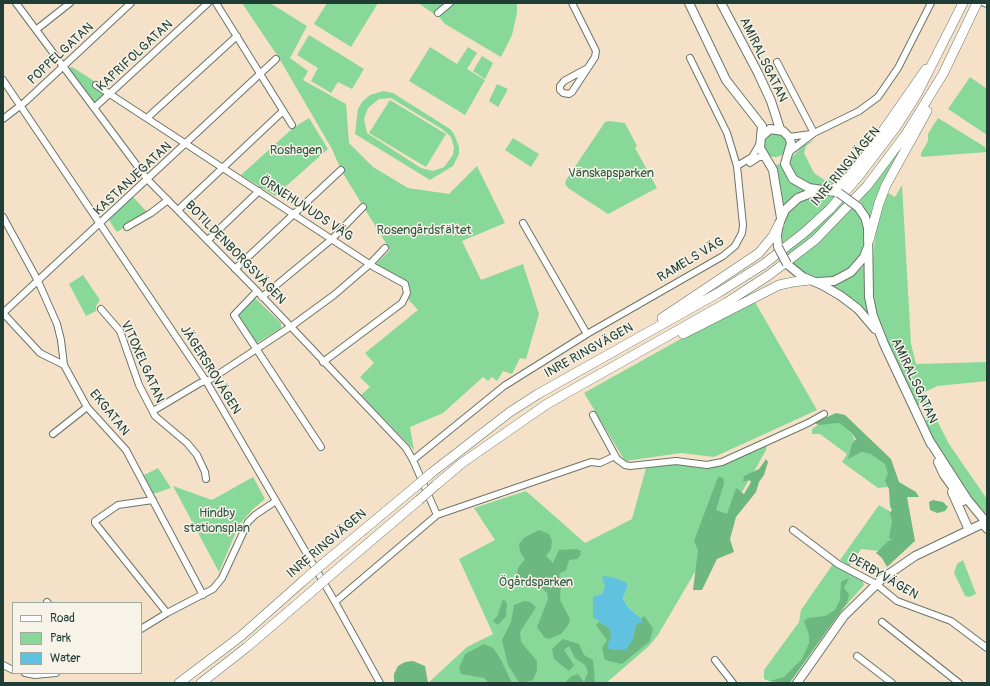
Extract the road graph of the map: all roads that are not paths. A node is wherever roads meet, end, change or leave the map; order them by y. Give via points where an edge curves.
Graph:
1 (16, 3) edge
2 (70, 3) edge
3 (131, 3) edge
4 (208, 3) edge
5 (216, 3) edge
6 (450, 3) edge
7 (572, 3) edge
8 (689, 3) edge
9 (721, 3) edge
10 (931, 3) edge
11 (963, 4) edge
12 (975, 6) edge
13 (438, 13) dead end
14 (37, 29) junction
15 (237, 36) junction
16 (690, 58) dead end
17 (276, 59) dead end
18 (777, 62) dead end
19 (64, 66) junction
20 (586, 69) junction
21 (260, 74) junction
22 (3, 80) edge
23 (96, 85) dead end
24 (110, 94) junction
25 (905, 104) junction
26 (20, 106) junction
27 (94, 108) junction
28 (282, 111) junction
29 (922, 114) junction
30 (147, 118) junction
31 (3, 119) edge
32 (292, 125) dead end
33 (780, 129) junction
34 (814, 133) junction
35 (789, 137) junction
36 (760, 142) junction
37 (187, 144) junction
38 (788, 154) junction
39 (767, 158) junction
40 (737, 166) junction
41 (222, 168) junction
42 (341, 170) dead end
43 (147, 179) junction
44 (259, 191) junction
45 (831, 192) junction
46 (168, 200) junction
47 (362, 208) dead end
48 (178, 210) junction
49 (295, 214) junction
50 (3, 217) edge
51 (780, 221) junction
52 (523, 223) dead end
53 (100, 224) junction
54 (127, 227) dead end
55 (332, 239) junction
56 (208, 240) junction
57 (869, 242) junction
58 (386, 248) dead end
59 (370, 264) junction
60 (235, 269) junction
61 (38, 281) junction
62 (811, 281) junction
63 (257, 291) junction
64 (262, 297) junction
65 (101, 309) dead end
66 (3, 313) edge
67 (290, 327) junction
68 (878, 332) junction
69 (587, 334) junction
70 (626, 345) junction
71 (258, 349) junction
72 (646, 349) junction
73 (323, 362) junction
74 (64, 365) junction
75 (206, 381) junction
76 (87, 407) junction
77 (153, 411) junction
78 (824, 414) dead end
79 (593, 415) dead end
80 (53, 434) dead end
81 (929, 440) junction
82 (321, 447) dead end
83 (615, 456) junction
84 (413, 460) junction
85 (944, 475) junction
86 (206, 479) dead end
87 (153, 500) junction
88 (276, 501) junction
89 (437, 515) junction
90 (985, 524) edge
91 (793, 530) dead end
92 (969, 530) junction
93 (876, 584) junction
94 (203, 595) junction
95 (335, 602) junction
96 (167, 613) junction
97 (882, 622) dead end
98 (142, 628) edge
99 (987, 648) edge
100 (857, 656) dead end
101 (716, 660) dead end
102 (206, 663) junction
103 (3, 665) edge
104 (12, 670) edge
105 (173, 683) edge
106 (179, 683) edge
107 (203, 683) edge
108 (380, 683) edge
109 (733, 683) edge
110 (797, 683) edge
111 (892, 683) edge
112 (959, 683) edge

1 - 14 street, BOTILDENBORGSVÄGEN
2 - 14 street
3 - 19 street, POPPELGATAN
4 - 24 street, KAPRIFOLGATAN
5 - 15 street
6 - 13 street
7 - 20 street via 596,51 595,57
8 - 36 main road, AMIRALSGATAN via 726,80 759,122 762,131
9 - 33 main road, AMIRALSGATAN via 771,101
10 - 34 street via 884,90 866,107
11 - 25 highway, INRE RINGVÄGEN via 939,53
12 - 29 highway, INRE RINGVÄGEN
14 - 19 street, BOTILDENBORGSVÄGEN
15 - 21 street
15 - 30 street
16 - 40 street, RAMELS VÄG via 727,134
17 - 21 street, KASTANJEGATAN
18 - 34 street
19 - 26 street, POPPELGATAN
19 - 27 street, BOTILDENBORGSVÄGEN
20 - 20 street via 564,81 560,90 563,93 572,92
21 - 28 street
21 - 37 street, KASTANJEGATAN
22 - 26 street, JÄGERSROVÄGEN
23 - 24 street, ÖRNEHUVUDS VÄG
24 - 27 street, KAPRIFOLGATAN
24 - 30 street, ÖRNEHUVUDS VÄG
25 - 45 highway via 847,179
25 - 70 highway, INRE RINGVÄGEN via 858,178 805,232 764,264
26 - 31 street, POPPELGATAN
26 - 53 street, JÄGERSROVÄGEN
27 - 43 street, BOTILDENBORGSVÄGEN
28 - 32 street
28 - 41 street
29 - 57 highway via 886,185
29 - 72 highway, INRE RINGVÄGEN via 867,186 815,240 769,275
30 - 37 street, ÖRNEHUVUDS VÄG
33 - 35 main road
33 - 36 main road via 767,131
34 - 35 street
34 - 38 street
35 - 38 main road, AMIRALSGATAN via 791,143
36 - 39 main road, AMIRALSGATAN
36 - 40 street via 752,157
37 - 41 street, ÖRNEHUVUDS VÄG
37 - 43 street, KASTANJEGATAN
38 - 39 main road via 776,160
38 - 45 main road, AMIRALSGATAN via 785,168 793,179 809,188
39 - 40 street via 759,157 749,164
39 - 51 main road, AMIRALSGATAN via 775,178
40 - 69 street, RAMELS VÄG via 743,225 739,239 730,251
41 - 44 street, ÖRNEHUVUDS VÄG
41 - 48 street
42 - 49 street
43 - 46 street, BOTILDENBORGSVÄGEN
43 - 53 street, KASTANJEGATAN
44 - 49 street, ÖRNEHUVUDS VÄG
44 - 56 street
45 - 51 main road via 814,191 798,198 788,207
45 - 57 main road, AMIRALSGATAN, bridge via 858,207 865,217
46 - 48 street, BOTILDENBORGSVÄGEN
46 - 54 street
47 - 55 street
48 - 56 street, BOTILDENBORGSVÄGEN
49 - 55 street, ÖRNEHUVUDS VÄG
49 - 60 street
50 - 61 street, EKGATAN
51 - 62 main road, AMIRALSGATAN, bridge via 778,246 787,264 794,272
51 - 70 highway via 773,236 759,253 644,330
52 - 69 street
53 - 61 street, KASTANJEGATAN
53 - 75 street, JÄGERSROVÄGEN
55 - 59 street, ÖRNEHUVUDS VÄG
55 - 64 street
56 - 60 street, BOTILDENBORGSVÄGEN
57 - 62 main road via 864,257 851,272 834,281
57 - 68 main road, AMIRALSGATAN via 869,297
58 - 59 street
59 - 67 street via 334,295
59 - 73 street, ÖRNEHUVUDS VÄG via 405,284 405,299
60 - 63 street, BOTILDENBORGSVÄGEN
61 - 66 street, KASTANJEGATAN
61 - 74 street, EKGATAN via 60,332
62 - 68 main road, AMIRALSGATAN via 851,304
62 - 72 highway via 780,286 672,340
63 - 64 street, BOTILDENBORGSVÄGEN
63 - 71 street via 234,314
64 - 67 street, BOTILDENBORGSVÄGEN
65 - 77 street, VITOXELGATAN via 120,331 139,384
66 - 74 street via 40,353
67 - 71 street
67 - 73 street, BOTILDENBORGSVÄGEN
68 - 81 main road, AMIRALSGATAN
69 - 84 street, RAMELS VÄG via 504,386
70 - 102 highway, INRE RINGVÄGEN, bridge via 568,376 510,412 430,474
71 - 75 street
71 - 82 street
72 - 107 highway, INRE RINGVÄGEN, bridge via 519,423 462,463
73 - 84 street, BOTILDENBORGSVÄGEN via 384,425
74 - 76 street, EKGATAN
75 - 77 street
75 - 88 street, JÄGERSROVÄGEN
76 - 80 street
76 - 87 street, EKGATAN via 126,450
77 - 86 street, VITOXELGATAN via 161,422 187,443 197,455
78 - 83 street via 715,464 676,461 630,466
79 - 83 street
81 - 85 main road, AMIRALSGATAN
81 - 90 main road, AMIRALSGATAN
83 - 89 street
84 - 89 street, BOTILDENBORGSVÄGEN
85 - 90 main road, AMIRALSGATAN
85 - 92 main road
87 - 94 street, EKGATAN
87 - 96 street via 118,505 95,521 95,524
88 - 94 street via 248,522 222,578 213,589
88 - 95 street, JÄGERSROVÄGEN
89 - 95 street
90 - 92 main road
91 - 93 street, DERBYVÄGEN via 838,564
92 - 93 main road via 915,556
93 - 99 street, DERBYVÄGEN via 904,605 951,621
93 - 110 main road via 844,616
94 - 96 street
95 - 108 street, JÄGERSROVÄGEN
96 - 98 street
97 - 112 street
100 - 111 street
101 - 109 street
102 - 105 highway
102 - 106 highway, INRE RINGVÄGEN
103 - 104 street

